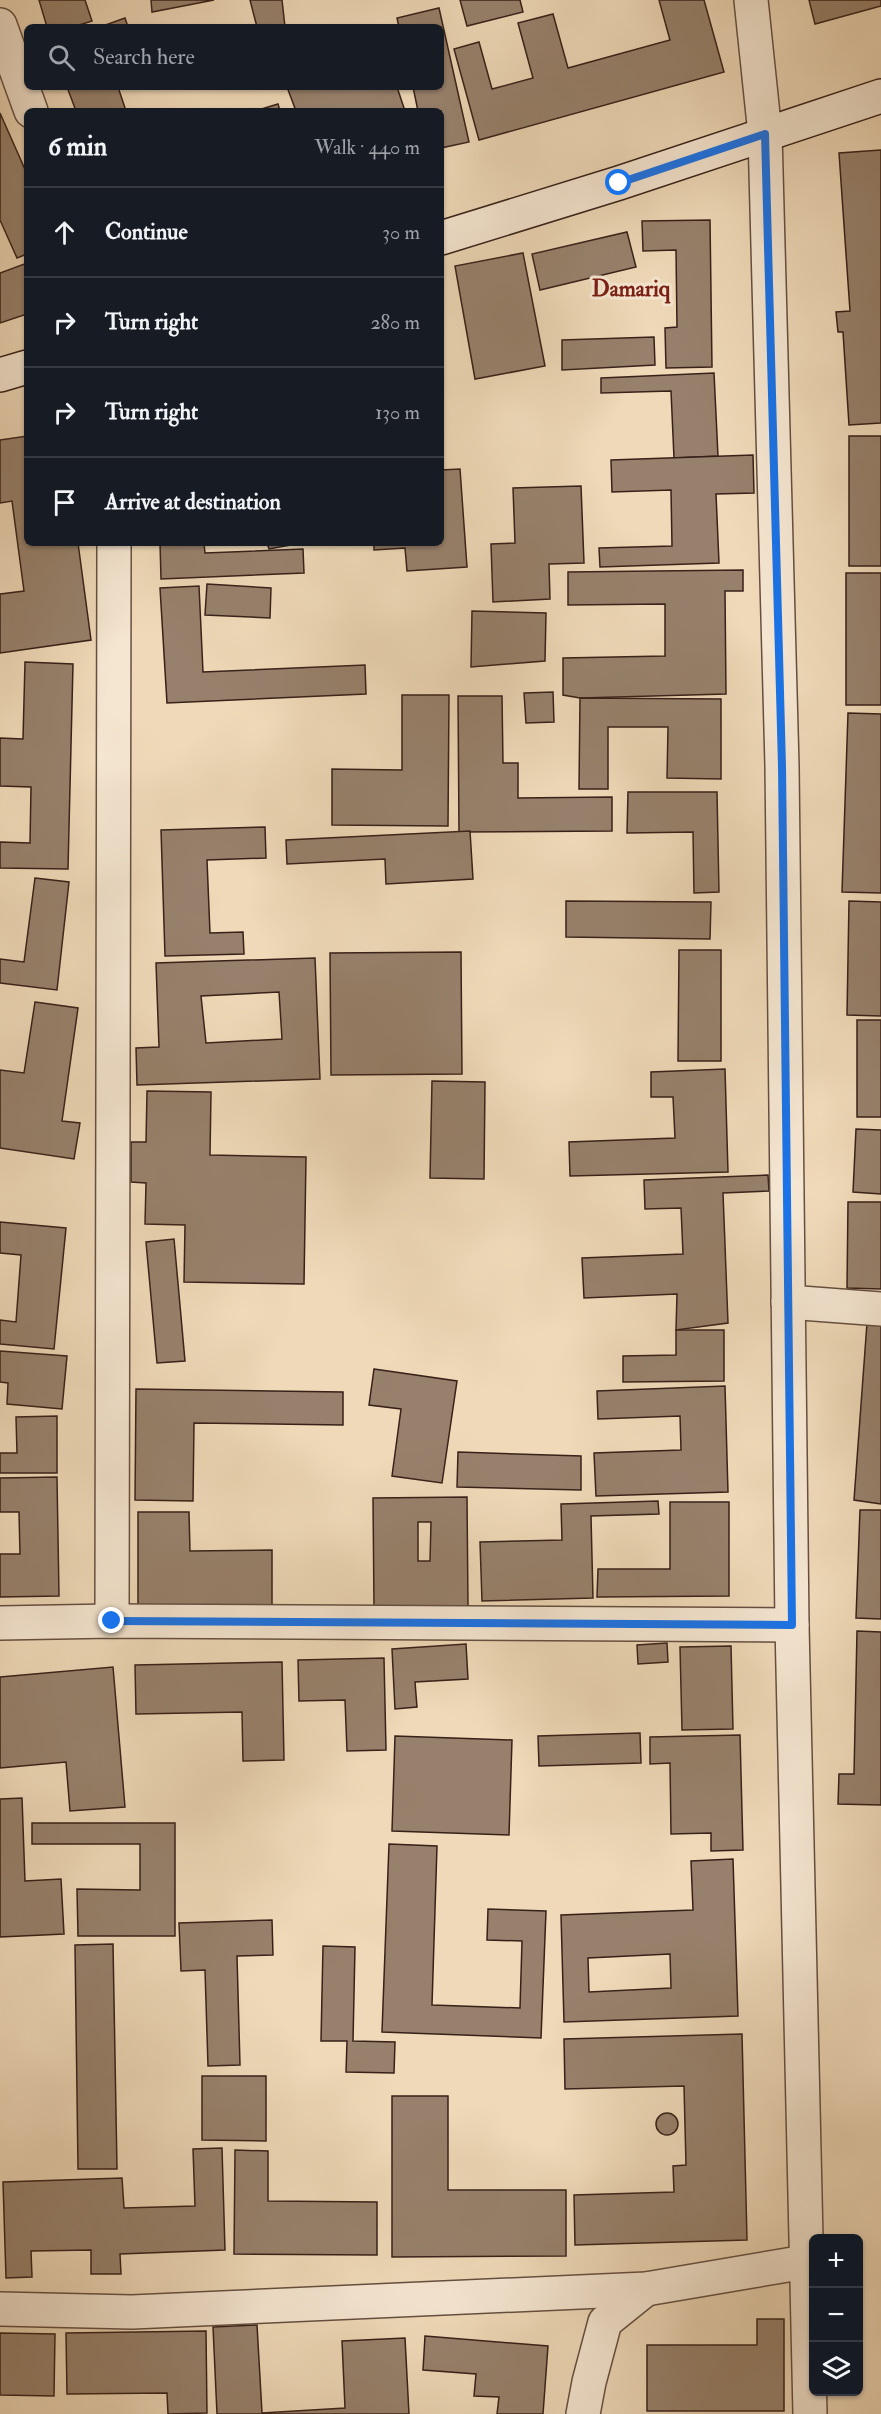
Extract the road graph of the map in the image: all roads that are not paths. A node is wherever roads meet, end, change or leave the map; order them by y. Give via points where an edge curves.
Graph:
1 (751, 0) edge
2 (0, 25) edge
3 (881, 96) edge
4 (30, 108) edge
5 (765, 134) junction
6 (444, 237) edge
7 (24, 368) edge
8 (0, 375) edge
9 (114, 546) edge
10 (788, 1302) junction
11 (881, 1310) edge
12 (112, 1621) junction
13 (0, 1623) edge
14 (792, 1625) junction
15 (805, 2262) junction
16 (646, 2289) junction
17 (0, 2309) edge
18 (583, 2414) edge
19 (810, 2414) edge

1 - 5 street
2 - 4 street
3 - 5 street
5 - 6 street
5 - 10 street via 782,766
7 - 8 street
9 - 12 street
10 - 11 street
10 - 14 street
12 - 13 street
12 - 14 street
14 - 15 street
15 - 16 street
15 - 19 street
16 - 17 street via 132,2312
16 - 18 street via 605,2322

